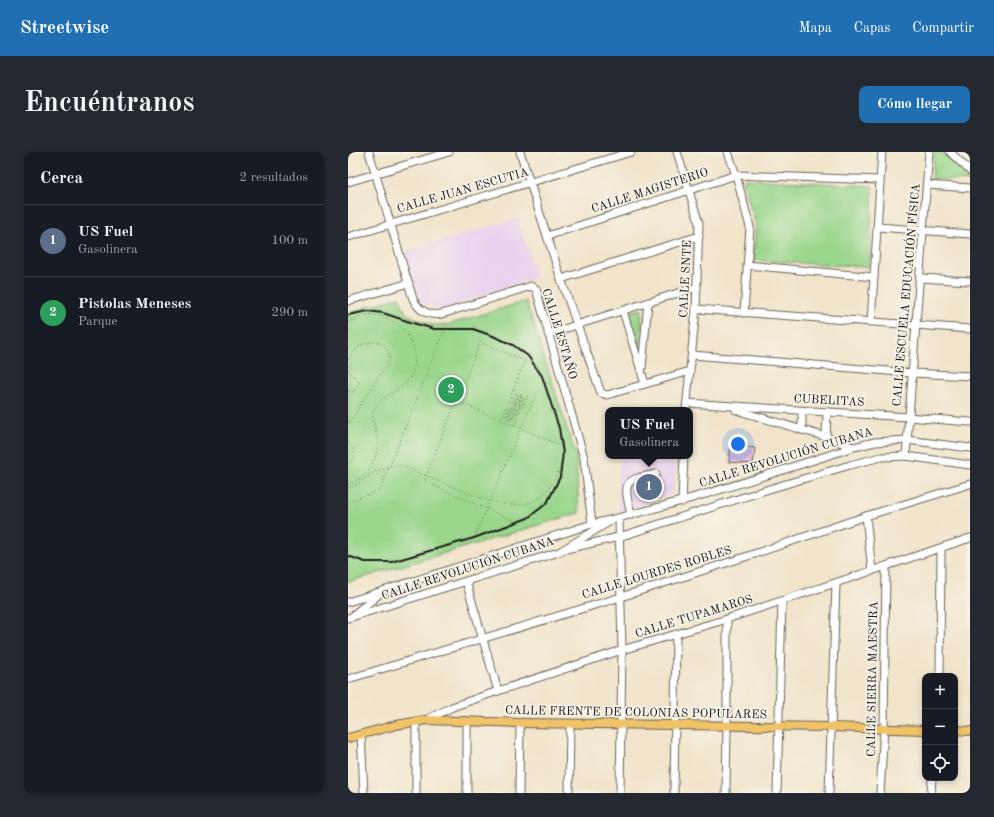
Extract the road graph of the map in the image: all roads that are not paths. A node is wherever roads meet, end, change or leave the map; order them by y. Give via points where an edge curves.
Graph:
1 (369, 152) edge
2 (449, 152) edge
3 (520, 152) edge
4 (631, 152) edge
5 (677, 152) edge
6 (728, 152) edge
7 (882, 152) edge
8 (929, 152) edge
9 (950, 152) edge
10 (970, 171) edge
11 (376, 174) junction
12 (736, 175) junction
13 (880, 180) junction
14 (348, 182) edge
15 (530, 182) junction
16 (927, 185) junction
17 (970, 188) edge
18 (690, 190) junction
19 (391, 223) junction
20 (878, 227) junction
21 (924, 231) junction
22 (970, 234) edge
23 (547, 236) junction
24 (700, 236) junction
25 (348, 237) edge
26 (747, 265) junction
27 (874, 277) junction
28 (920, 278) junction
29 (561, 279) junction
30 (970, 281) edge
31 (409, 283) junction
32 (697, 287) junction
33 (348, 301) edge
34 (648, 302) junction
35 (696, 309) junction
36 (622, 311) junction
37 (744, 313) junction
38 (871, 322) junction
39 (576, 325) junction
40 (916, 325) junction
41 (970, 329) edge
42 (548, 334) junction
43 (692, 355) junction
44 (690, 371) junction
45 (641, 372) junction
46 (912, 373) junction
47 (970, 376) edge
48 (645, 384) junction
49 (687, 406) edge
50 (723, 406) junction
51 (802, 410) junction
52 (827, 412) junction
53 (908, 417) junction
54 (970, 422) edge
55 (802, 430) junction
56 (826, 437) junction
57 (907, 440) junction
58 (854, 447) junction
59 (970, 448) edge
60 (906, 456) junction
61 (684, 459) edge
62 (970, 465) edge
63 (656, 474) dead end
64 (970, 484) edge
65 (682, 502) junction
66 (631, 515) junction
67 (866, 516) junction
68 (619, 518) junction
69 (611, 521) junction
70 (592, 524) junction
71 (619, 537) junction
72 (970, 538) edge
73 (940, 548) junction
74 (566, 549) junction
75 (886, 566) junction
76 (872, 571) junction
77 (466, 581) junction
78 (836, 583) junction
79 (381, 591) junction
80 (621, 597) junction
81 (782, 601) junction
82 (348, 602) edge
83 (350, 618) edge
84 (727, 619) junction
85 (676, 635) junction
86 (482, 638) junction
87 (622, 650) junction
88 (940, 673) edge
89 (348, 678) edge
90 (498, 691) junction
91 (416, 720) junction
92 (426, 720) junction
93 (467, 722) junction
94 (520, 723) junction
95 (570, 724) junction
96 (620, 724) junction
97 (674, 725) junction
98 (727, 726) junction
99 (778, 726) junction
100 (830, 727) junction
101 (884, 728) junction
102 (922, 730) edge
103 (958, 730) edge
104 (970, 731) edge
105 (361, 734) junction
106 (348, 737) edge
107 (932, 781) edge
108 (364, 793) edge
109 (416, 793) edge
110 (467, 793) edge
111 (519, 793) edge
112 (569, 793) edge
113 (620, 793) edge
114 (674, 793) edge
115 (726, 793) edge
116 (777, 793) edge
117 (830, 793) edge
118 (880, 793) edge
119 (931, 793) edge

1 - 11 street, CALLE ESTAÑO
2 - 11 street
3 - 15 street
4 - 15 street, CALLE JUAN ESCUTIA
5 - 18 street, CALLE SNTE
6 - 12 street
7 - 13 street
8 - 16 street, CALLE ESCUELA EDUCACIÓN FÍSICA
9 - 10 street
11 - 14 street
11 - 19 street, CALLE ESTAÑO
12 - 13 street, CALLE MAGISTERIO
12 - 18 street, CALLE MAGISTERIO
12 - 26 street via 750,227
13 - 20 street
15 - 19 street, CALLE JUAN ESCUTIA
15 - 23 street
16 - 17 street
16 - 21 street, CALLE ESCUELA EDUCACIÓN FÍSICA
18 - 23 street, CALLE MAGISTERIO
18 - 24 street, CALLE SNTE
19 - 25 street, CALLE JUAN ESCUTIA
19 - 31 street, CALLE ESTAÑO
20 - 21 street
20 - 27 street
21 - 22 street
21 - 28 street, CALLE ESCUELA EDUCACIÓN FÍSICA
23 - 29 street
24 - 29 street
24 - 32 street, CALLE SNTE
26 - 27 street
26 - 37 street
27 - 38 street
28 - 30 street
28 - 40 street, CALLE ESCUELA EDUCACIÓN FÍSICA
29 - 39 street
31 - 33 street
31 - 42 street, CALLE ESTAÑO via 418,307 434,315 533,287 536,289
32 - 34 street
32 - 35 street, CALLE SNTE
34 - 36 street
34 - 45 street
35 - 37 street
35 - 43 street, CALLE SNTE
36 - 39 street
36 - 45 street
37 - 38 street
38 - 40 street
39 - 42 street
39 - 48 street via 600,392 607,395
40 - 41 street
40 - 46 street, CALLE ESCUELA EDUCACIÓN FÍSICA
42 - 70 street, CALLE ESTAÑO via 584,458
43 - 44 street, CALLE SNTE
43 - 46 street
44 - 48 street
44 - 49 street, CALLE SNTE
45 - 48 street
46 - 47 street
46 - 53 street, CALLE ESCUELA EDUCACIÓN FÍSICA
49 - 50 street, CUBELITAS
50 - 51 street, CUBELITAS
50 - 55 street
51 - 52 street, CUBELITAS
51 - 55 street
52 - 53 street, CUBELITAS
52 - 56 street
53 - 54 street, CUBELITAS
53 - 57 street, CALLE ESCUELA EDUCACIÓN FÍSICA
55 - 56 street
56 - 58 street
57 - 58 street, CALLE REVOLUCIÓN CUBANA via 875,442
57 - 59 street, CALLE REVOLUCIÓN CUBANA
57 - 60 street, CALLE ESCUELA EDUCACIÓN FÍSICA
58 - 65 street, CALLE REVOLUCIÓN CUBANA
60 - 62 street
60 - 71 street via 881,457 850,465
61 - 65 street
63 - 66 street via 634,478 629,482 626,490
64 - 67 street, CALLE LOURDES ROBLES
65 - 66 street, CALLE REVOLUCIÓN CUBANA
66 - 68 street, CALLE REVOLUCIÓN CUBANA
67 - 76 street
67 - 80 street, CALLE LOURDES ROBLES
68 - 69 street, CALLE REVOLUCIÓN CUBANA
68 - 71 street
69 - 70 street, CALLE REVOLUCIÓN CUBANA
69 - 74 street, CALLE REVOLUCIÓN CUBANA
70 - 79 street, CALLE REVOLUCIÓN CUBANA
71 - 74 street
71 - 80 street
72 - 73 street, CALLE TUPAMAROS
73 - 75 street, CALLE TUPAMAROS
73 - 88 street
74 - 77 street, CALLE REVOLUCIÓN CUBANA
75 - 76 street, CALLE TUPAMAROS
75 - 101 street, CALLE SIERRA MAESTRA
76 - 78 street, CALLE TUPAMAROS
77 - 83 street, CALLE REVOLUCIÓN CUBANA
77 - 86 street
78 - 81 street, CALLE TUPAMAROS
78 - 100 street
79 - 82 street, CALLE REVOLUCIÓN CUBANA
79 - 83 street
80 - 86 street, CALLE LOURDES ROBLES
80 - 87 street
81 - 84 street, CALLE TUPAMAROS
81 - 99 street
84 - 85 street, CALLE TUPAMAROS
84 - 98 street
85 - 87 street, CALLE TUPAMAROS
85 - 97 street
86 - 89 street, CALLE LOURDES ROBLES
86 - 90 street
87 - 90 street, CALLE TUPAMAROS
87 - 96 street
90 - 92 street, CALLE TUPAMAROS via 452,707
91 - 92 main road, CALLE FRENTE DE COLONIAS POPULARES
91 - 105 main road, CALLE FRENTE DE COLONIAS POPULARES
91 - 109 street
92 - 93 main road, CALLE FRENTE DE COLONIAS POPULARES
93 - 94 main road, CALLE FRENTE DE COLONIAS POPULARES
93 - 110 street
94 - 95 main road, CALLE FRENTE DE COLONIAS POPULARES
94 - 111 street
95 - 96 main road, CALLE FRENTE DE COLONIAS POPULARES
95 - 112 street
96 - 97 main road, CALLE FRENTE DE COLONIAS POPULARES
96 - 113 street
97 - 98 main road, CALLE FRENTE DE COLONIAS POPULARES
97 - 114 street
98 - 99 main road, CALLE FRENTE DE COLONIAS POPULARES
98 - 115 street
99 - 100 main road, CALLE FRENTE DE COLONIAS POPULARES
99 - 116 street
100 - 101 main road, CALLE FRENTE DE COLONIAS POPULARES
100 - 117 street
101 - 102 main road, CALLE FRENTE DE COLONIAS POPULARES
101 - 118 street, CALLE SIERRA MAESTRA
103 - 104 main road
105 - 106 main road, CALLE FRENTE DE COLONIAS POPULARES
105 - 108 street
107 - 119 street

